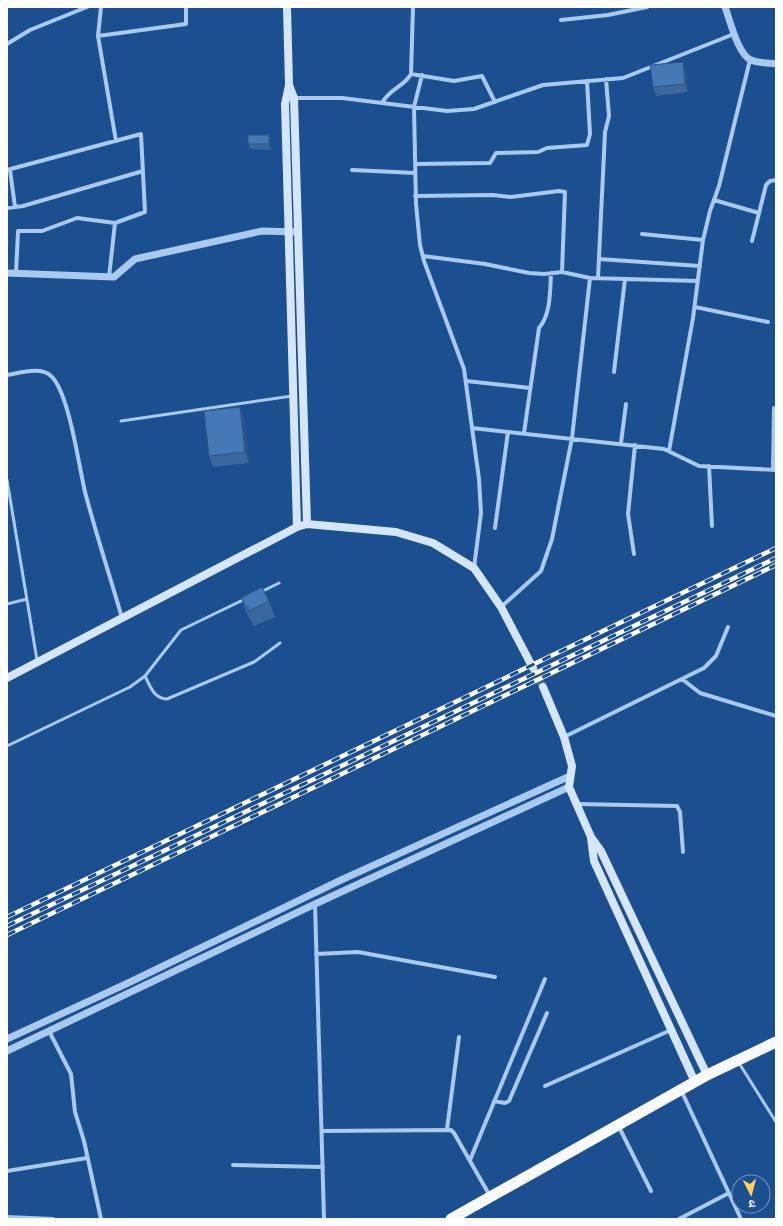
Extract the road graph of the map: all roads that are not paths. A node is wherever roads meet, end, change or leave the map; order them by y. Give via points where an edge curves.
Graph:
1 (87, 7) edge
2 (101, 7) edge
3 (186, 7) edge
4 (287, 7) edge
5 (413, 7) edge
6 (647, 7) edge
7 (726, 7) edge
8 (561, 20) dead end
9 (734, 34) junction
10 (98, 36) junction
11 (7, 44) edge
12 (750, 60) junction
13 (776, 64) edge
14 (411, 74) junction
15 (422, 75) junction
16 (606, 79) junction
17 (587, 81) junction
18 (288, 84) junction
19 (294, 98) junction
20 (495, 102) junction
21 (382, 103) junction
22 (414, 107) junction
23 (116, 141) junction
24 (415, 164) junction
25 (9, 170) edge
26 (352, 170) dead end
27 (143, 171) junction
28 (415, 173) junction
29 (776, 180) edge
30 (416, 196) junction
31 (714, 200) junction
32 (15, 207) junction
33 (7, 208) edge
34 (759, 213) junction
35 (115, 223) junction
36 (288, 232) junction
37 (297, 232) junction
38 (642, 234) dead end
39 (703, 240) junction
40 (752, 241) dead end
41 (423, 256) junction
42 (599, 260) junction
43 (700, 266) junction
44 (562, 272) junction
45 (7, 273) edge
46 (16, 273) junction
47 (552, 273) junction
48 (109, 277) junction
49 (590, 278) junction
50 (598, 278) junction
51 (624, 278) junction
52 (698, 281) junction
53 (695, 307) junction
54 (768, 322) dead end
55 (614, 372) dead end
56 (7, 375) edge
57 (466, 381) junction
58 (530, 388) junction
59 (293, 396) junction
60 (626, 404) dead end
61 (774, 408) dead end
62 (121, 421) dead end
63 (472, 428) junction
64 (508, 432) junction
65 (524, 433) junction
66 (572, 438) junction
67 (621, 444) junction
68 (636, 445) junction
69 (669, 451) junction
70 (709, 466) junction
71 (774, 470) edge
72 (7, 480) edge
73 (307, 524) junction
74 (712, 526) dead end
75 (297, 528) junction
76 (495, 528) dead end
77 (634, 554) dead end
78 (474, 568) junction
79 (279, 583) dead end
80 (258, 593) edge
81 (251, 596) edge
82 (27, 599) junction
83 (7, 604) edge
84 (500, 607) junction
85 (122, 618) junction
86 (728, 627) dead end
87 (280, 643) dead end
88 (38, 662) junction
89 (533, 668) tunnel mouth
90 (144, 676) junction
91 (7, 678) edge
92 (682, 679) junction
93 (543, 687) tunnel mouth
94 (776, 716) edge
95 (564, 737) junction
96 (7, 746) edge
97 (570, 776) junction
98 (569, 787) junction
99 (576, 804) junction
100 (591, 837) junction
101 (683, 852) dead end
102 (315, 904) junction
103 (316, 954) junction
104 (495, 977) dead end
105 (546, 979) dead end
106 (547, 1013) dead end
107 (672, 1030) junction
108 (49, 1031) junction
109 (459, 1037) dead end
110 (7, 1038) edge
111 (776, 1042) edge
112 (7, 1051) edge
113 (738, 1060) junction
114 (707, 1075) junction
115 (695, 1082) junction
116 (545, 1086) dead end
117 (681, 1090) junction
118 (494, 1101) junction
119 (776, 1122) edge
120 (618, 1125) junction
121 (447, 1129) junction
122 (322, 1131) junction
123 (86, 1158) junction
124 (470, 1160) junction
125 (233, 1165) dead end
126 (323, 1167) junction
127 (7, 1171) edge
128 (651, 1191) dead end
129 (729, 1193) junction
130 (490, 1196) junction
131 (7, 1217) edge
132 (52, 1219) edge
133 (101, 1219) edge
134 (324, 1219) edge
135 (451, 1219) edge
136 (679, 1219) edge
137 (741, 1219) edge

1 - 11 street via 30,30
2 - 10 street
3 - 10 street via 186,24
4 - 18 main road
5 - 14 street
6 - 8 street via 608,15
7 - 9 street
9 - 12 street via 740,48
9 - 16 street via 623,78
10 - 23 street
12 - 13 street
12 - 31 street
14 - 15 street
14 - 21 street via 408,80 386,94
15 - 20 street via 454,80 482,76
15 - 22 street
16 - 17 street
16 - 42 street via 610,116 605,132
17 - 20 street via 543,85
17 - 24 street via 590,134 587,145 547,148 538,152 496,154 490,163
18 - 19 main road
18 - 36 main road via 285,104
19 - 21 street via 342,98
19 - 37 main road
20 - 22 street via 474,109 447,111
21 - 22 street
22 - 24 street
23 - 25 street
23 - 27 street via 141,134
24 - 28 street
25 - 32 street
26 - 28 street
27 - 32 street
27 - 35 street via 146,212
28 - 30 street
29 - 34 street via 766,185
30 - 41 street
30 - 44 street via 511,197 565,192
31 - 34 street
31 - 39 street
32 - 33 street
34 - 40 street
35 - 46 street via 77,218 42,230 18,231
35 - 48 street
36 - 37 street
36 - 48 street via 262,231 135,259 114,277
36 - 59 main road
37 - 73 main road
38 - 39 street
39 - 43 street
41 - 47 street via 529,273
41 - 57 street
42 - 43 street
42 - 50 street
43 - 52 street
44 - 47 street
44 - 49 street
45 - 46 street
46 - 48 street
47 - 58 street via 548,307 544,322 539,328
49 - 50 street
49 - 66 street
50 - 51 street
51 - 52 street
51 - 55 street
52 - 53 street
53 - 54 street
53 - 69 street
56 - 85 street via 43,372 51,375 56,382 65,404 85,492
57 - 58 street
57 - 63 street
58 - 65 street
59 - 62 lane
59 - 75 main road
60 - 67 street
61 - 71 street
63 - 64 street
63 - 78 street via 481,513
64 - 65 street
64 - 76 street
65 - 66 street
66 - 67 street
66 - 84 street via 552,539 541,570
67 - 68 street
68 - 69 street via 664,448
68 - 77 street via 628,514
69 - 70 street via 699,466
70 - 71 street
70 - 74 street
72 - 82 lane
73 - 75 main road
73 - 78 main road via 396,532 433,543
75 - 85 main road
78 - 84 main road
79 - 80 lane
81 - 90 lane via 181,630
82 - 83 lane
82 - 88 lane
84 - 89 main road
85 - 88 main road
86 - 92 street via 714,660
87 - 90 lane via 254,662 167,699 157,697
88 - 91 main road
90 - 96 lane via 130,687
92 - 94 street via 700,693
92 - 95 street
93 - 95 main road
95 - 97 main road via 572,766
97 - 98 main road
97 - 110 street via 341,880
98 - 99 main road
98 - 102 street
99 - 100 main road
99 - 101 street via 677,806 680,812
100 - 107 main road via 594,861
100 - 114 main road via 601,851
102 - 103 street
102 - 108 street
103 - 104 street via 358,952
103 - 122 street
105 - 118 street
106 - 118 street via 509,1101
107 - 115 main road
107 - 116 street
108 - 112 street
108 - 123 street via 71,1074 75,1112 84,1141
109 - 121 street
111 - 113 highway
113 - 114 highway
113 - 119 lane
114 - 115 highway
115 - 117 highway
117 - 120 highway
117 - 129 street
118 - 124 street
120 - 128 street
120 - 130 highway
121 - 122 street
121 - 124 street via 454,1133
122 - 126 street
123 - 127 street
123 - 133 street
124 - 130 street
125 - 126 street
126 - 134 street
129 - 136 street
129 - 137 street
130 - 135 highway
131 - 132 street

